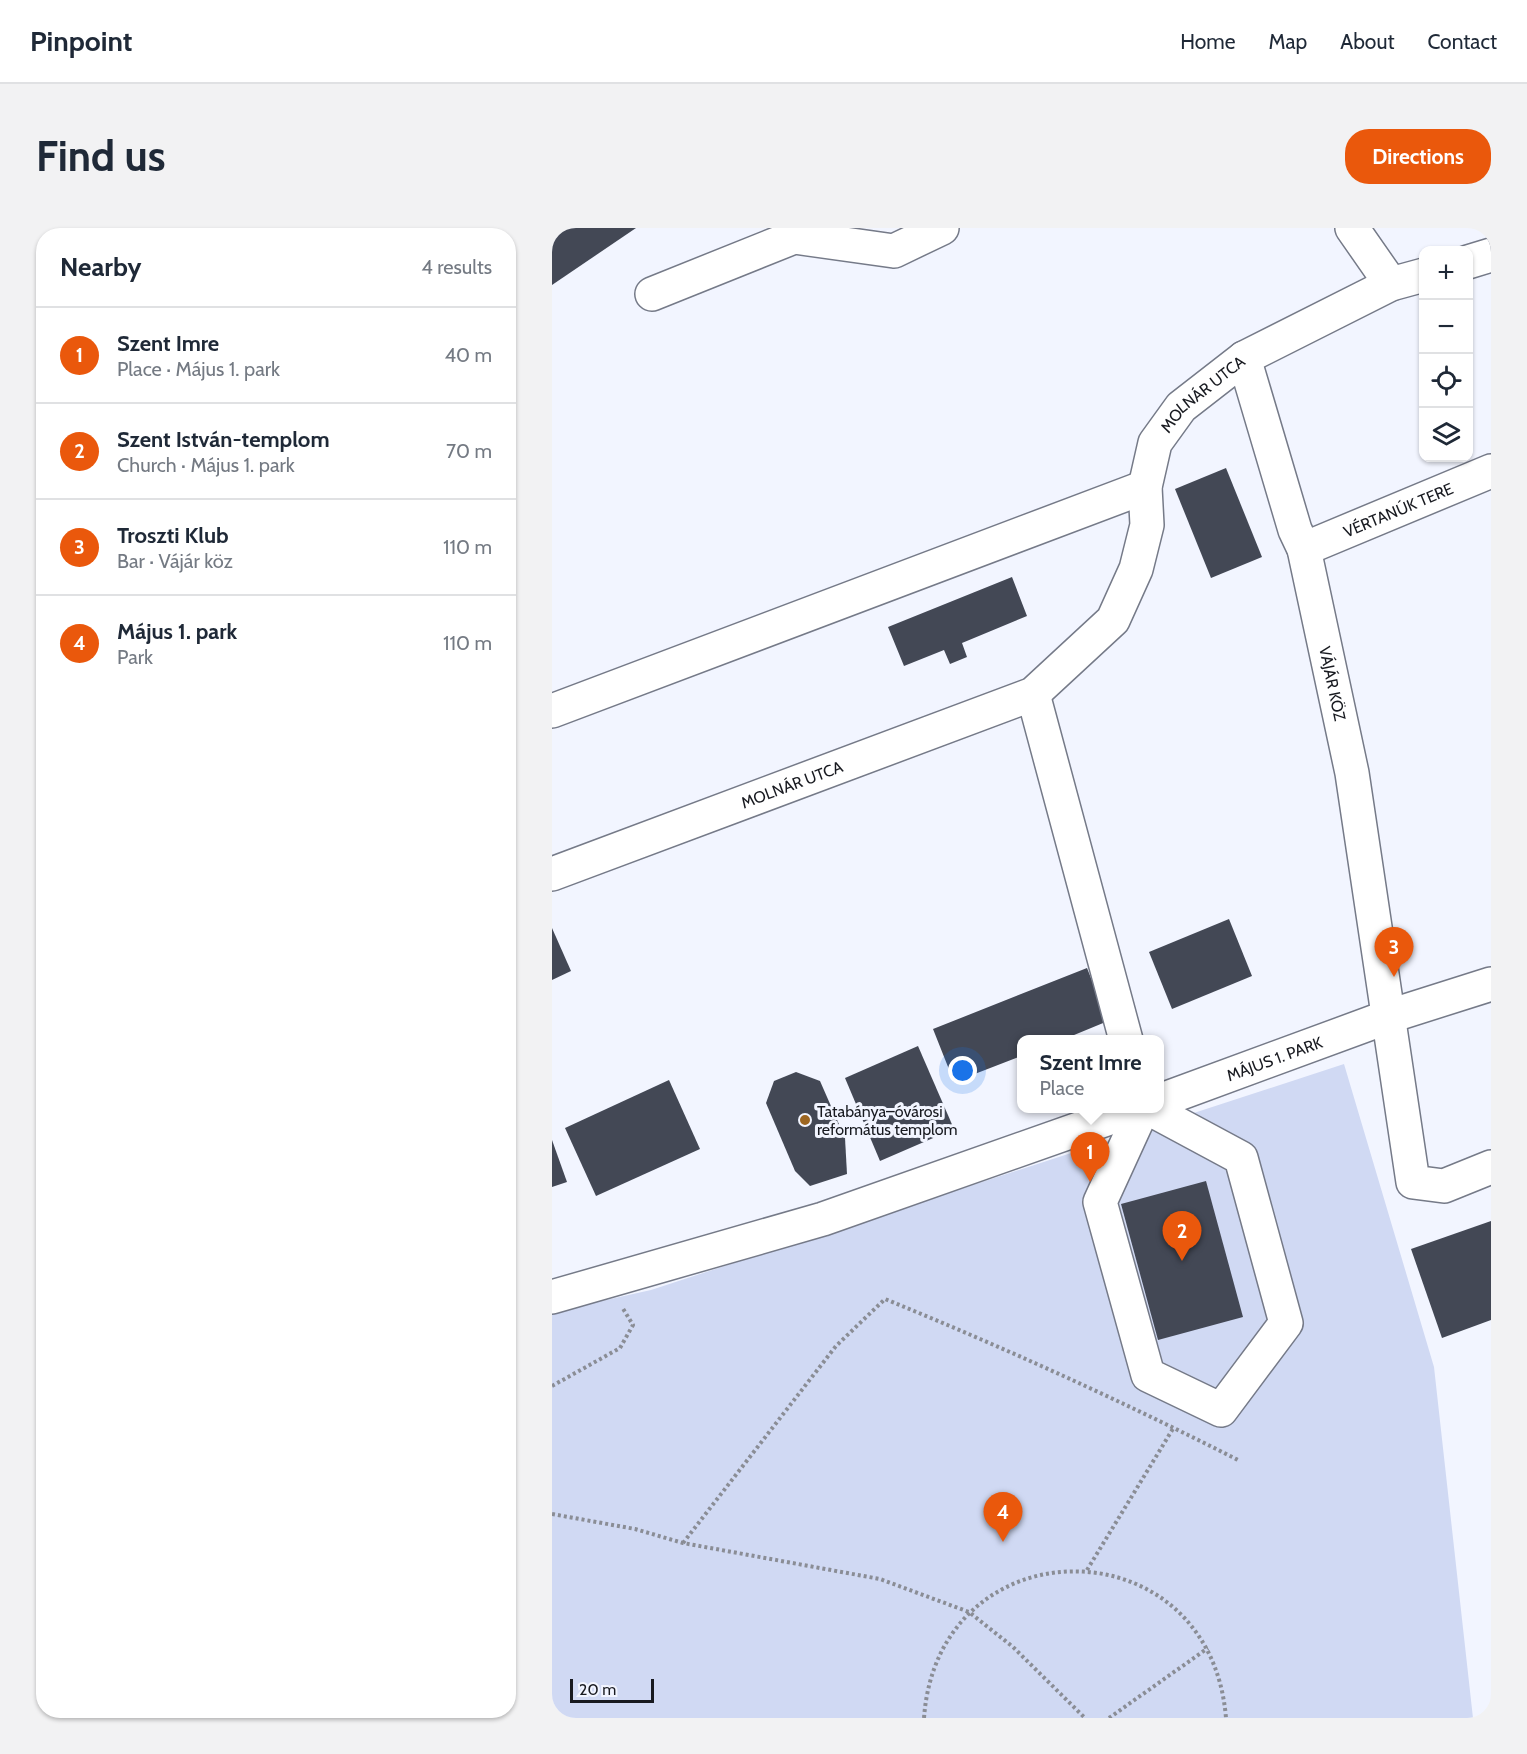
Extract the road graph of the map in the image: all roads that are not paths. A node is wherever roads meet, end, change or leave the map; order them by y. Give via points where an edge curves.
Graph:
1 (942, 228) edge
2 (1352, 228) edge
3 (1491, 255) edge
4 (1473, 260) edge
5 (1419, 276) edge
6 (1391, 284) junction
7 (652, 294) dead end
8 (1244, 358) junction
9 (1491, 471) edge
10 (1145, 487) junction
11 (1304, 549) junction
12 (1033, 694) junction
13 (552, 711) edge
14 (552, 874) edge
15 (1491, 984) edge
16 (1390, 1016) junction
17 (1125, 1035) edge
18 (1164, 1099) edge
19 (1124, 1113) edge
20 (1141, 1113) edge
21 (1157, 1113) edge
22 (1491, 1167) edge
23 (552, 1297) edge

1 - 7 street via 894,251 794,237
2 - 6 street
3 - 4 street
5 - 6 street, MOLNÁR UTCA
6 - 8 street, MOLNÁR UTCA
8 - 10 street, MOLNÁR UTCA via 1181,408 1155,443
8 - 11 street, VÁJÁR KÖZ
9 - 11 street, VÉRTANÚK TERE
10 - 12 street, MOLNÁR UTCA via 1147,525 1136,570 1113,620
10 - 13 street
11 - 16 street, VÁJÁR KÖZ via 1352,773
12 - 14 street, MOLNÁR UTCA
12 - 17 street
15 - 16 street, MÁJUS 1. PARK
16 - 18 street, MÁJUS 1. PARK
16 - 22 street, VÁJÁR KÖZ via 1413,1182 1444,1186
19 - 23 street via 823,1219
20 - 21 street via 1100,1202 1148,1375 1221,1410 1286,1323 1241,1158

